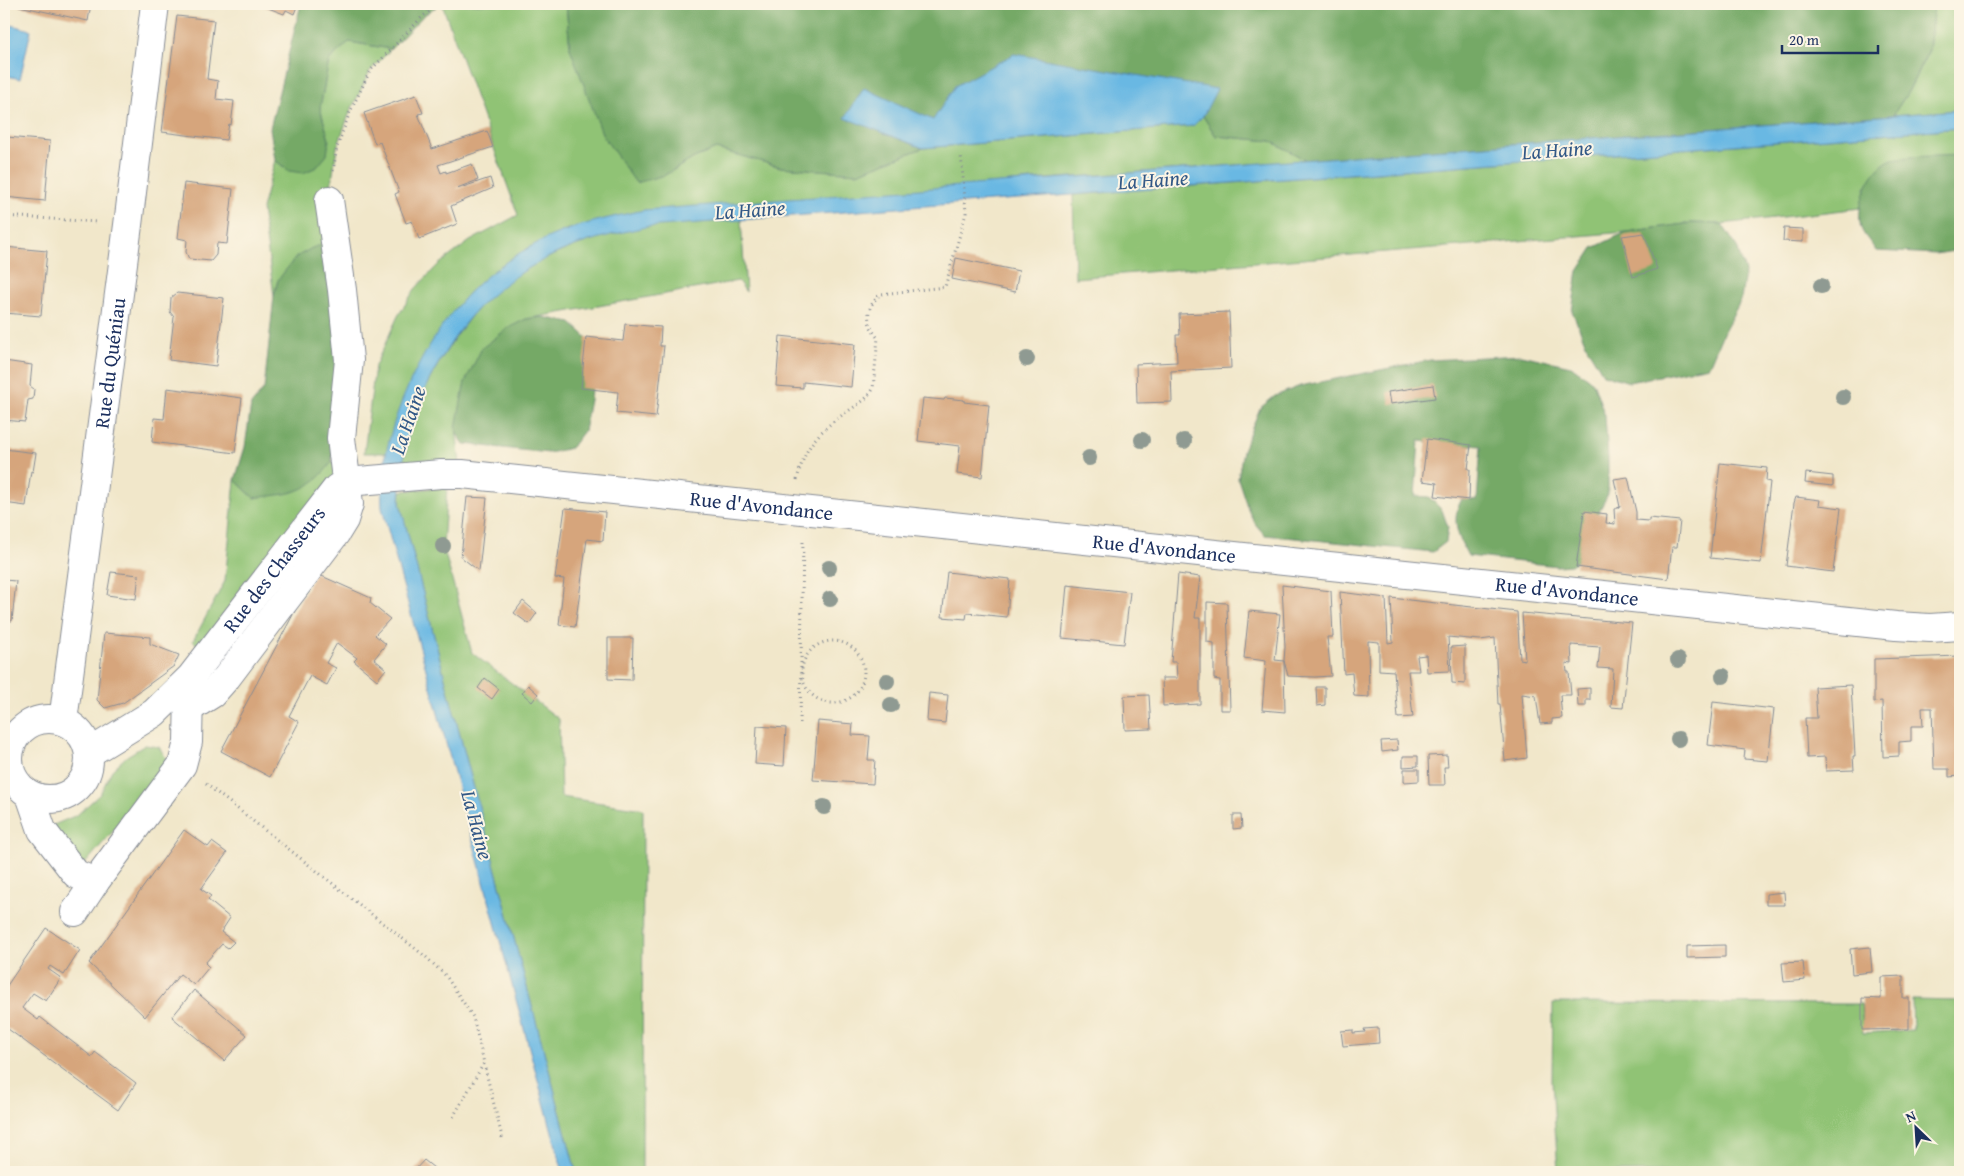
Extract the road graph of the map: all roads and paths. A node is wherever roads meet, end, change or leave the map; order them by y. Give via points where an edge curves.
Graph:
1 (155, 4) edge
2 (440, 4) edge
3 (1215, 4) edge
4 (1230, 4) edge
5 (961, 154) dead end
6 (328, 200) joint
7 (4, 216) edge
8 (128, 224) junction
9 (358, 481) junction
10 (797, 510) junction
11 (1960, 626) edge
12 (801, 670) junction
13 (191, 677) junction
14 (188, 709) junction
15 (62, 721) junction
16 (800, 723) dead end
17 (89, 753) junction
18 (6, 764) edge
19 (182, 765) junction
20 (30, 796) junction
21 (95, 882) junction
22 (4, 898) edge
23 (4, 911) edge
24 (75, 912) dead end
25 (484, 1063) junction
26 (452, 1119) dead end
27 (503, 1141) dead end

1 - 8 street, Rue du Quéniau
2 - 6 path via 423,16 370,71 337,147
3 - 4 path
5 - 10 path via 966,214 945,287 881,294 869,308 871,330 878,338 873,389 870,396 816,436 806,451
6 - 9 street via 349,360 341,438
7 - 8 path
8 - 15 street, Rue du Quéniau
9 - 10 street, Rue d'Avondance via 462,474
9 - 13 street, Rue des Chasseurs via 338,488
9 - 14 street via 344,520 336,532 227,677 212,694
10 - 11 street, Rue d'Avondance via 1896,626
10 - 12 path
12 - 12 path via 810,650 828,641 853,649 862,661 864,671 863,681 851,698 832,703 813,696 802,680
12 - 16 path
13 - 14 street
13 - 17 street, Rue des Chasseurs via 154,713
14 - 19 street via 188,742
15 - 17 street via 86,740
15 - 18 street via 38,720 25,728 13,741
17 - 20 street via 90,766 78,788 55,800
18 - 20 street via 19,787
19 - 21 street
19 - 25 path via 446,976 473,1017
20 - 21 street via 42,830 76,874
21 - 24 street
22 - 23 path
25 - 26 path
25 - 27 path

